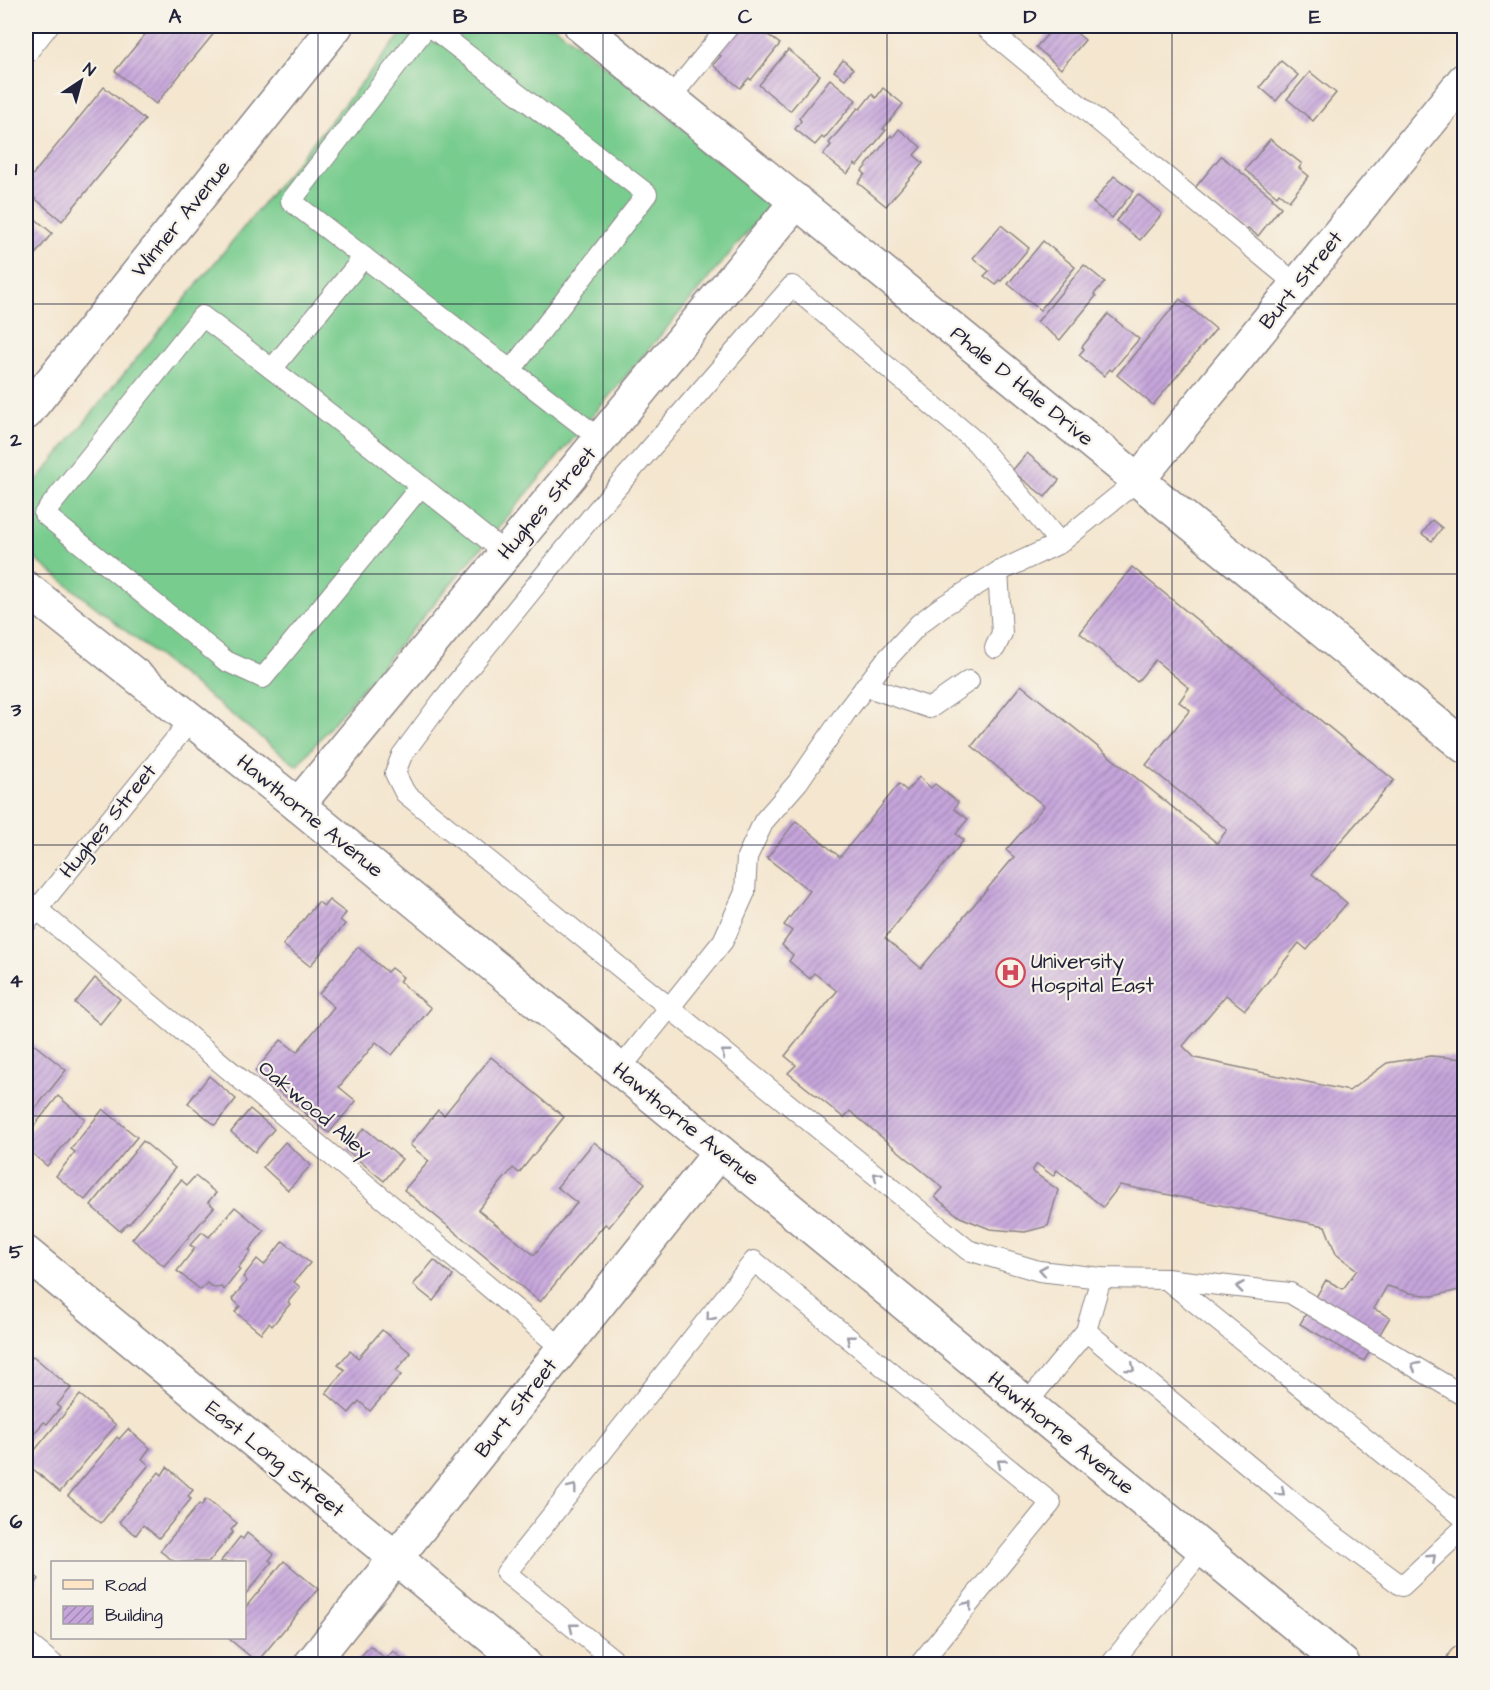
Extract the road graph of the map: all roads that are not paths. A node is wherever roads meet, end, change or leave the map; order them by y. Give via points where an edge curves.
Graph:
1 (48, 26) edge
2 (336, 26) edge
3 (429, 26) edge
4 (581, 26) edge
5 (729, 26) edge
6 (984, 26) edge
7 (26, 54) edge
8 (1464, 80) edge
9 (670, 98) junction
10 (797, 201) junction
11 (364, 257) junction
12 (1297, 285) junction
13 (272, 369) junction
14 (511, 370) junction
15 (26, 413) edge
16 (600, 439) junction
17 (1138, 480) junction
18 (421, 486) junction
19 (1060, 543) junction
20 (505, 553) junction
21 (998, 572) junction
22 (26, 588) edge
23 (995, 648) dead end
24 (969, 681) dead end
25 (865, 686) junction
26 (191, 720) junction
27 (1464, 746) edge
28 (298, 805) junction
29 (29, 911) edge
30 (670, 1007) junction
31 (620, 1070) junction
32 (720, 1152) junction
33 (26, 1253) edge
34 (1101, 1278) junction
35 (1167, 1279) junction
36 (1086, 1331) junction
37 (563, 1348) junction
38 (1464, 1396) edge
39 (1026, 1404) junction
40 (1464, 1518) edge
41 (1464, 1528) edge
42 (1203, 1549) junction
43 (396, 1558) junction
44 (26, 1642) edge
45 (925, 1657) edge
46 (53, 1665) edge
47 (311, 1665) edge
48 (524, 1665) edge
49 (619, 1665) edge
50 (1111, 1665) edge
51 (1343, 1665) edge

1 - 7 lane
2 - 15 street, Winner Avenue
3 - 11 lane via 291,201
3 - 14 lane via 647,194
4 - 9 street, Phale D Hale Drive
5 - 9 lane
6 - 12 lane
8 - 12 street, Burt Street
9 - 10 street, Phale D Hale Drive
10 - 16 street, Hughes Street
10 - 17 street, Phale D Hale Drive
11 - 13 lane
11 - 14 lane
12 - 17 street, Burt Street
13 - 18 lane
13 - 18 lane via 202,316 44,514 226,661 263,678
14 - 16 lane
16 - 20 street, Hughes Street
17 - 19 lane
17 - 27 street, Phale D Hale Drive
18 - 20 lane
19 - 21 lane
19 - 30 lane via 976,442 792,286 603,503 442,701 402,755 395,773 405,793
20 - 28 street, Hughes Street
21 - 23 lane via 1002,633
21 - 25 lane via 919,624
22 - 26 street, Hawthorne Avenue
24 - 25 lane via 930,708
25 - 30 lane via 798,782 764,821 747,857 745,892 723,941
26 - 28 street, Hawthorne Avenue
26 - 29 lane, Hughes Street
28 - 31 street, Hawthorne Avenue
29 - 37 lane, Oakwood Alley
30 - 31 lane
34 -> 30 lane via 1039,1271 968,1250
31 - 32 street, Hawthorne Avenue
32 - 37 street, Burt Street
32 - 39 street, Hawthorne Avenue
33 - 43 street, East Long Street
34 - 35 lane
34 - 36 lane
38 -> 35 lane via 1290,1293
35 - 40 lane
36 - 39 lane
36 -> 41 lane via 1329,1532 1402,1586
37 - 43 street, Burt Street
39 - 42 street, Hawthorne Avenue
42 - 50 lane
42 - 51 street, Hawthorne Avenue
43 - 47 street, Burt Street
43 - 48 street, East Long Street
44 - 46 lane
45 - 49 lane via 1051,1503 754,1261 506,1573

